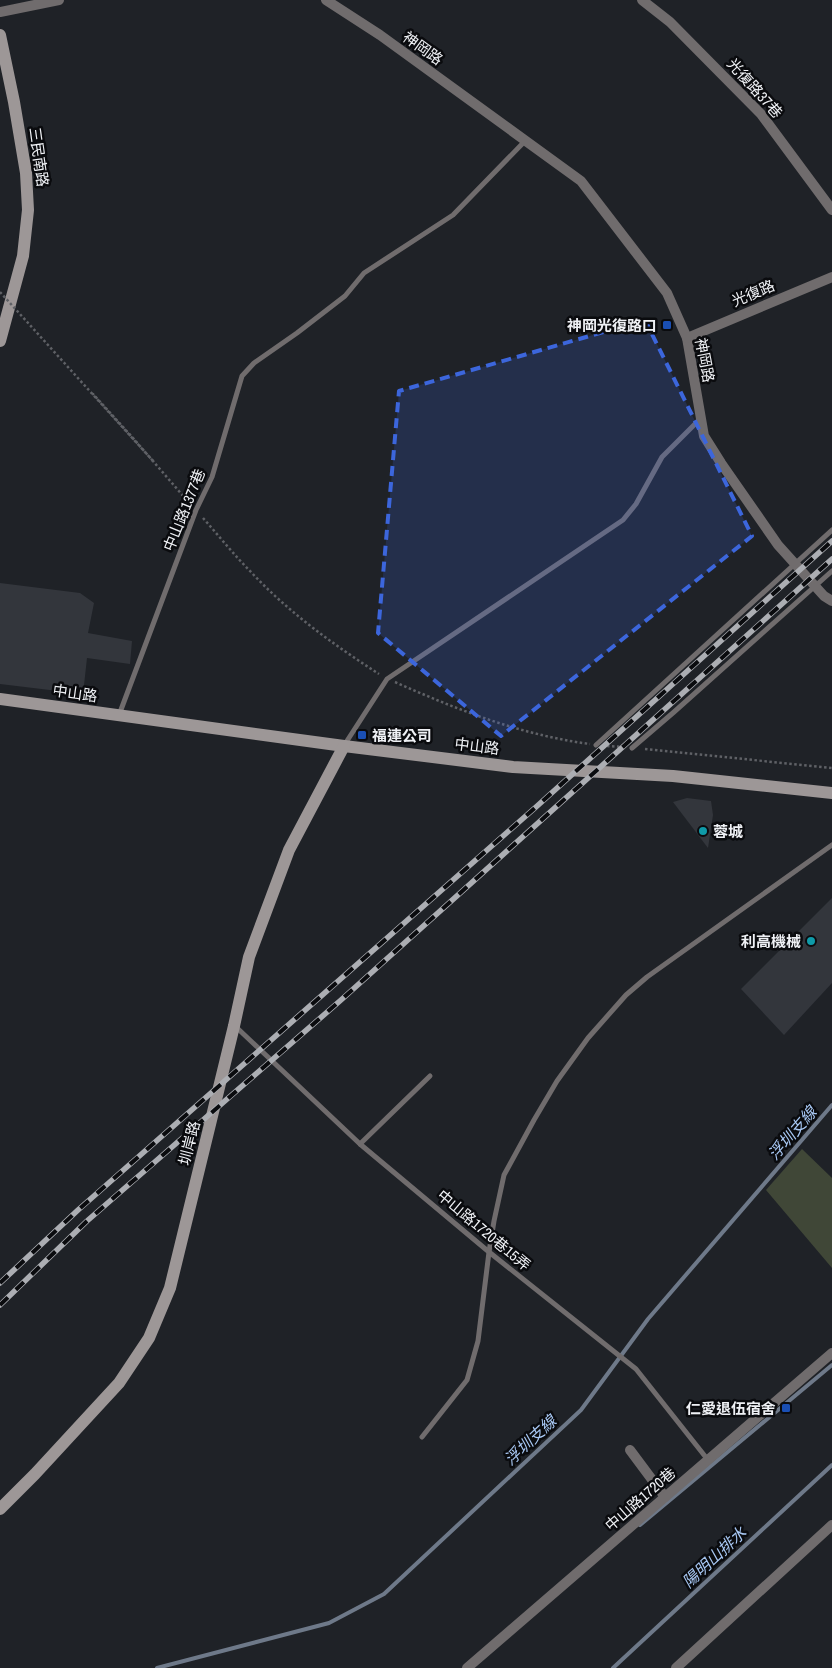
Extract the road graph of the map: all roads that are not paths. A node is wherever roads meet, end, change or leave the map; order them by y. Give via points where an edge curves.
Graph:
1 (60, 0) edge
2 (326, 0) edge
3 (642, 0) edge
4 (0, 12) edge
5 (0, 35) edge
6 (525, 141) junction
7 (832, 210) edge
8 (831, 279) edge
9 (687, 338) junction
10 (0, 341) edge
11 (701, 418) junction
12 (832, 530) edge
13 (795, 564) junction
14 (832, 571) edge
15 (815, 587) junction
16 (832, 600) edge
17 (0, 699) edge
18 (119, 716) junction
19 (596, 745) road end
20 (344, 746) junction
21 (632, 748) road end
22 (832, 793) edge
23 (832, 845) edge
24 (234, 1026) junction
25 (430, 1076) dead end
26 (360, 1144) junction
27 (489, 1252) junction
28 (832, 1353) edge
29 (422, 1437) dead end
30 (630, 1450) dead end
31 (709, 1460) junction
32 (665, 1497) junction
33 (0, 1510) edge
34 (832, 1525) edge
35 (467, 1668) edge
36 (676, 1668) edge

1 - 4 street
2 - 6 street, 神岡路 via 380,35
3 - 7 street, 光復路37巷 via 670,22 761,114
5 - 10 street, 三民南路 via 26,173 28,210 23,256
6 - 9 street, 神岡路 via 581,181 667,293
6 - 18 lane, 中山路1377巷 via 454,215 364,273 345,296 254,363 242,376 212,477 196,510
8 - 9 street, 光復路
9 - 11 street, 神岡路
11 - 13 street, 神岡路 via 704,436 721,463
11 - 20 lane via 662,457 636,504 623,520 387,679
12 - 13 lane
13 - 15 street, 神岡路
13 - 19 lane
14 - 15 lane
15 - 16 street, 神岡路
15 - 21 lane
17 - 18 street, 中山路
18 - 20 street, 中山路
20 - 22 street, 中山路 via 513,767 673,776
20 - 24 street, 圳岸路 via 289,850 249,957
23 - 27 lane via 647,977 626,995 588,1038 557,1081 504,1175
24 - 26 lane, 中山路1720巷15弄
24 - 33 street, 圳岸路 via 170,1288 149,1338 118,1384
25 - 26 lane
26 - 27 lane, 中山路1720巷15弄
27 - 29 lane via 478,1341 467,1380
27 - 31 lane, 中山路1720巷15弄 via 636,1369
28 - 31 street, 中山路1720巷
30 - 32 street
31 - 32 street, 中山路1720巷
32 - 35 street, 中山路1720巷
34 - 36 street

